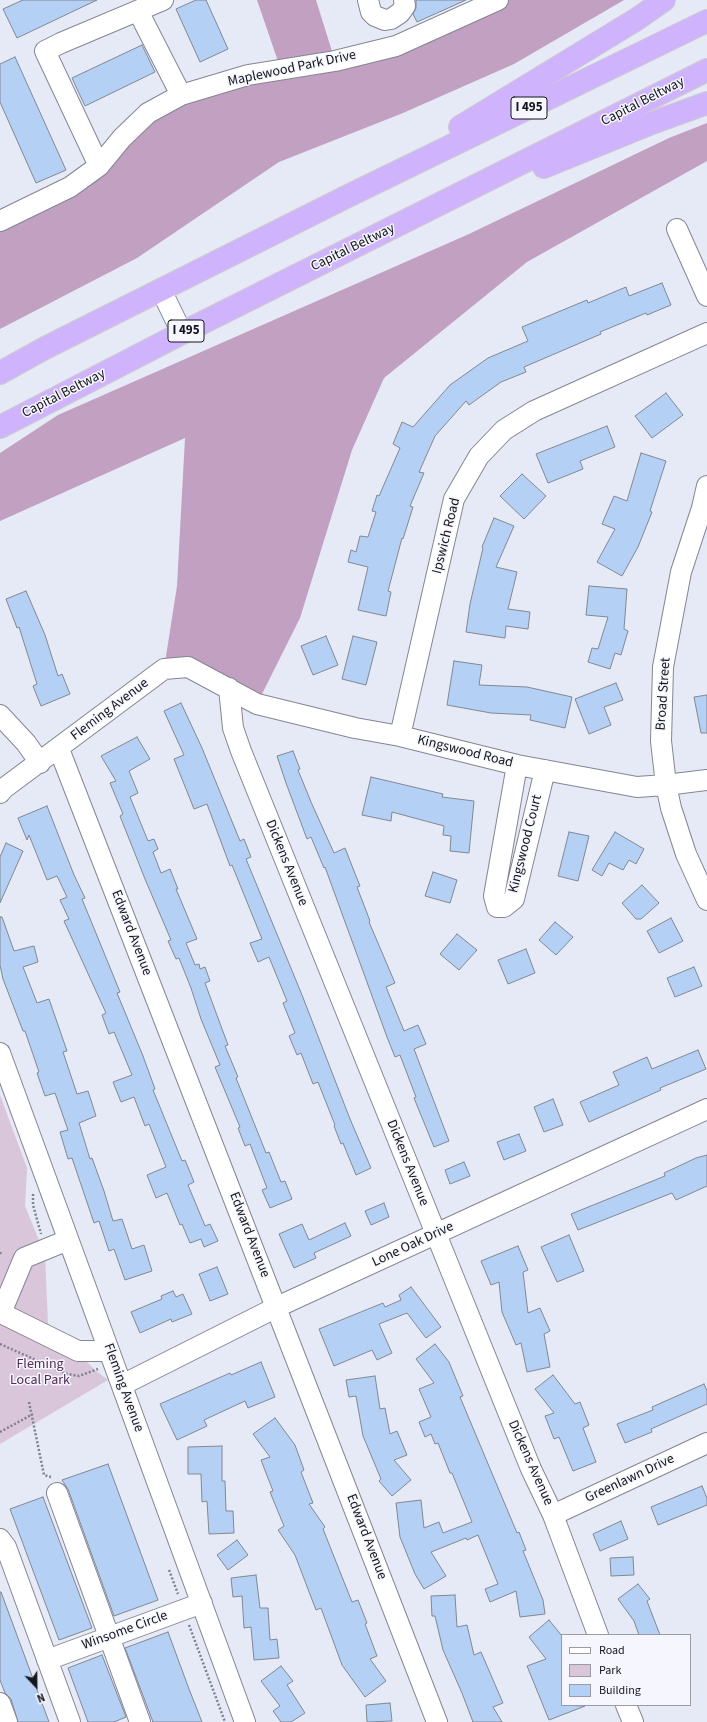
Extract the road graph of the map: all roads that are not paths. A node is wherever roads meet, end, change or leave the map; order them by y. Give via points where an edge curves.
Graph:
1 (162, 0) edge
2 (368, 0) edge
3 (498, 0) edge
4 (664, 0) edge
5 (405, 3) edge
6 (138, 11) junction
7 (707, 21) edge
8 (419, 36) junction
9 (707, 70) edge
10 (181, 95) junction
11 (707, 104) edge
12 (100, 166) junction
13 (350, 195) junction
14 (0, 221) edge
15 (677, 230) dead end
16 (373, 238) junction
17 (161, 290) junction
18 (707, 296) edge
19 (182, 333) junction
20 (707, 333) edge
21 (0, 373) edge
22 (0, 427) edge
23 (707, 486) edge
24 (704, 509) edge
25 (229, 688) junction
26 (0, 715) edge
27 (400, 736) junction
28 (59, 749) junction
29 (40, 763) junction
30 (517, 765) junction
31 (545, 770) junction
32 (707, 780) edge
33 (666, 785) junction
34 (0, 793) edge
35 (707, 900) edge
36 (0, 1053) edge
37 (707, 1109) edge
38 (436, 1235) junction
39 (68, 1240) junction
40 (277, 1307) junction
41 (105, 1360) junction
42 (122, 1385) junction
43 (707, 1443) edge
44 (56, 1493) road end
45 (553, 1515) junction
46 (0, 1539) edge
47 (202, 1603) junction
48 (598, 1634) edge
49 (109, 1637) junction
50 (47, 1660) junction
51 (0, 1703) edge
52 (626, 1706) edge
53 (7, 1722) edge
54 (70, 1722) edge
55 (140, 1722) edge
56 (245, 1722) edge
57 (437, 1722) edge
58 (633, 1722) edge

1 - 6 street
2 - 5 street via 371,12 385,20 396,16
3 - 8 street, Maplewood Park Drive
4 - 13 highway
5 - 8 street
6 - 10 street
6 - 12 street via 45,51
7 - 13 highway, I 495
8 - 10 street, Maplewood Park Drive via 396,46 335,61 248,75
9 - 16 highway, Capital Beltway / I 495
10 - 12 street, Maplewood Park Drive via 148,113 122,138
11 - 16 highway via 614,138
12 - 14 street, Maplewood Park Drive via 70,187
13 - 17 highway, I 495
15 - 18 street
16 - 19 highway, Capital Beltway / I 495
17 - 19 street
17 - 21 highway, I 495
19 - 22 highway, Capital Beltway / I 495
20 - 27 street, Ipswich Road via 534,411 504,430 479,456 454,499
23 - 24 street, Broad Street
24 - 33 street, Broad Street via 681,572 663,666 661,741
25 - 27 street, Kingswood Road via 257,704 354,728
25 - 28 street, Fleming Avenue via 188,667 164,669
25 - 38 street, Dickens Avenue via 233,728 241,751
26 - 29 street via 26,743
27 - 30 street, Kingswood Road
28 - 29 street, Fleming Avenue
28 - 40 street, Edward Avenue
29 - 34 street, Fleming Avenue
30 - 31 street, Kingswood Road
30 - 31 street, Kingswood Court via 494,896 497,907 504,908 514,899
31 - 33 street, Kingswood Road via 637,787
32 - 33 street, Kingswood Road
33 - 35 street, Broad Street via 686,854
36 - 39 street, Fleming Avenue
37 - 38 street, Lone Oak Drive
38 - 40 street, Lone Oak Drive
38 - 45 street, Dickens Avenue via 528,1462
39 - 41 street, Fleming Avenue
39 - 41 street via 24,1258 1,1313 78,1351
40 - 42 street, Lone Oak Drive
40 - 57 street, Edward Avenue
41 - 42 street, Fleming Avenue
42 - 47 street, Fleming Avenue
43 - 45 street, Greenlawn Drive
44 - 49 street
45 - 48 street, Dickens Avenue
46 - 50 street via 6,1547
47 - 49 street, Winsome Circle
47 - 56 street, Fleming Avenue
49 - 50 street, Winsome Circle
49 - 55 street
50 - 54 street
51 - 53 street
52 - 58 street

